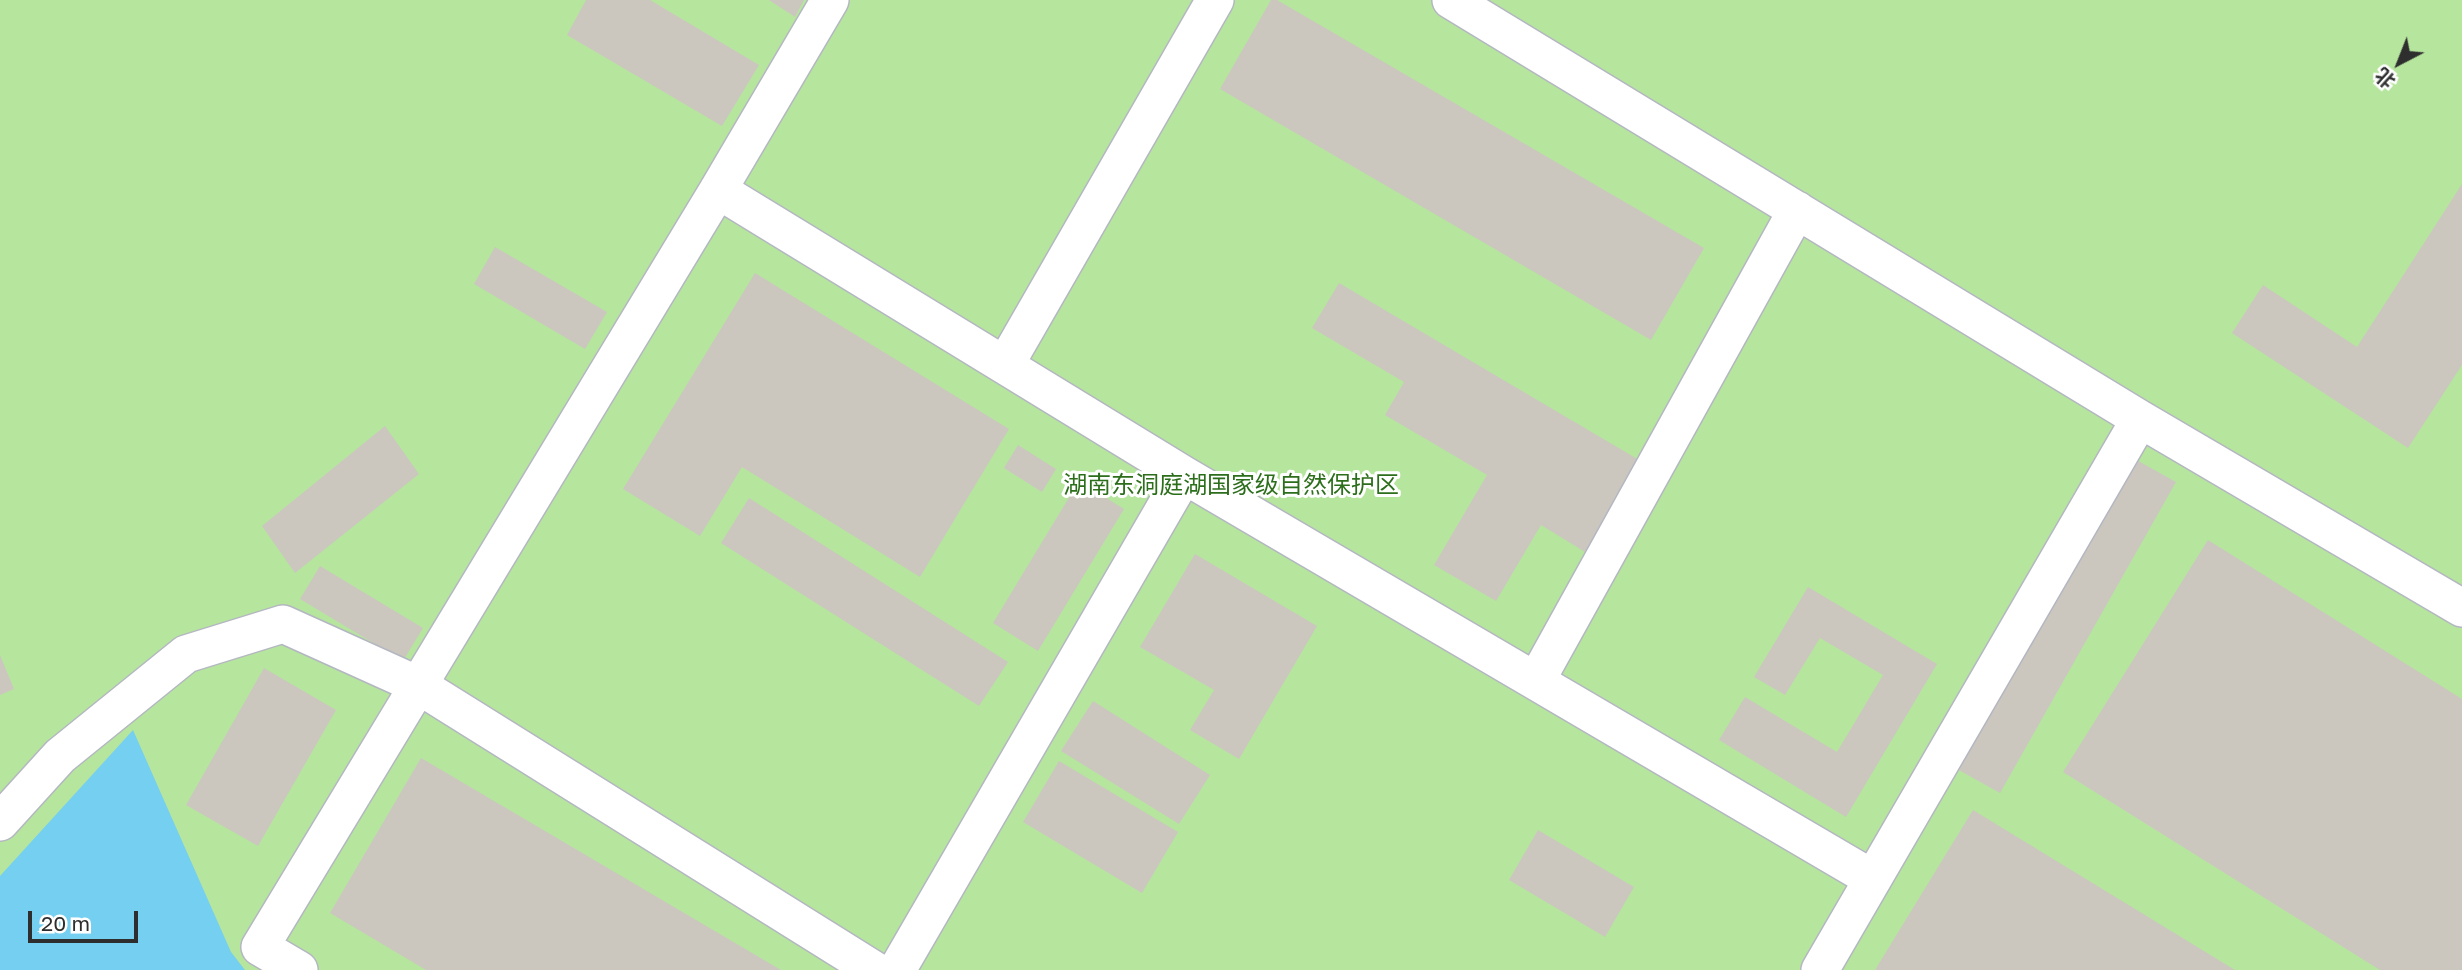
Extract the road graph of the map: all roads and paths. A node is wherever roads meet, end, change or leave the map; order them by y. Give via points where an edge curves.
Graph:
1 (830, 0) edge
2 (1216, 0) edge
3 (1451, 0) edge
4 (718, 190) junction
5 (1797, 210) junction
6 (1005, 365) junction
7 (2140, 419) junction
8 (1184, 475) junction
9 (2462, 608) edge
10 (1536, 681) junction
11 (418, 685) junction
12 (0, 822) edge
13 (1873, 879) junction
14 (299, 970) edge
15 (873, 970) edge
16 (897, 970) edge
17 (1820, 970) edge

1 - 4 street
2 - 6 street
3 - 5 street
4 - 6 street
4 - 11 street
5 - 7 street
5 - 10 street
6 - 8 street
7 - 9 street
7 - 13 street
8 - 10 street
8 - 16 street
10 - 13 street
11 - 12 street via 283,624 186,654 60,756
11 - 14 street via 260,947
11 - 15 street
13 - 17 street

